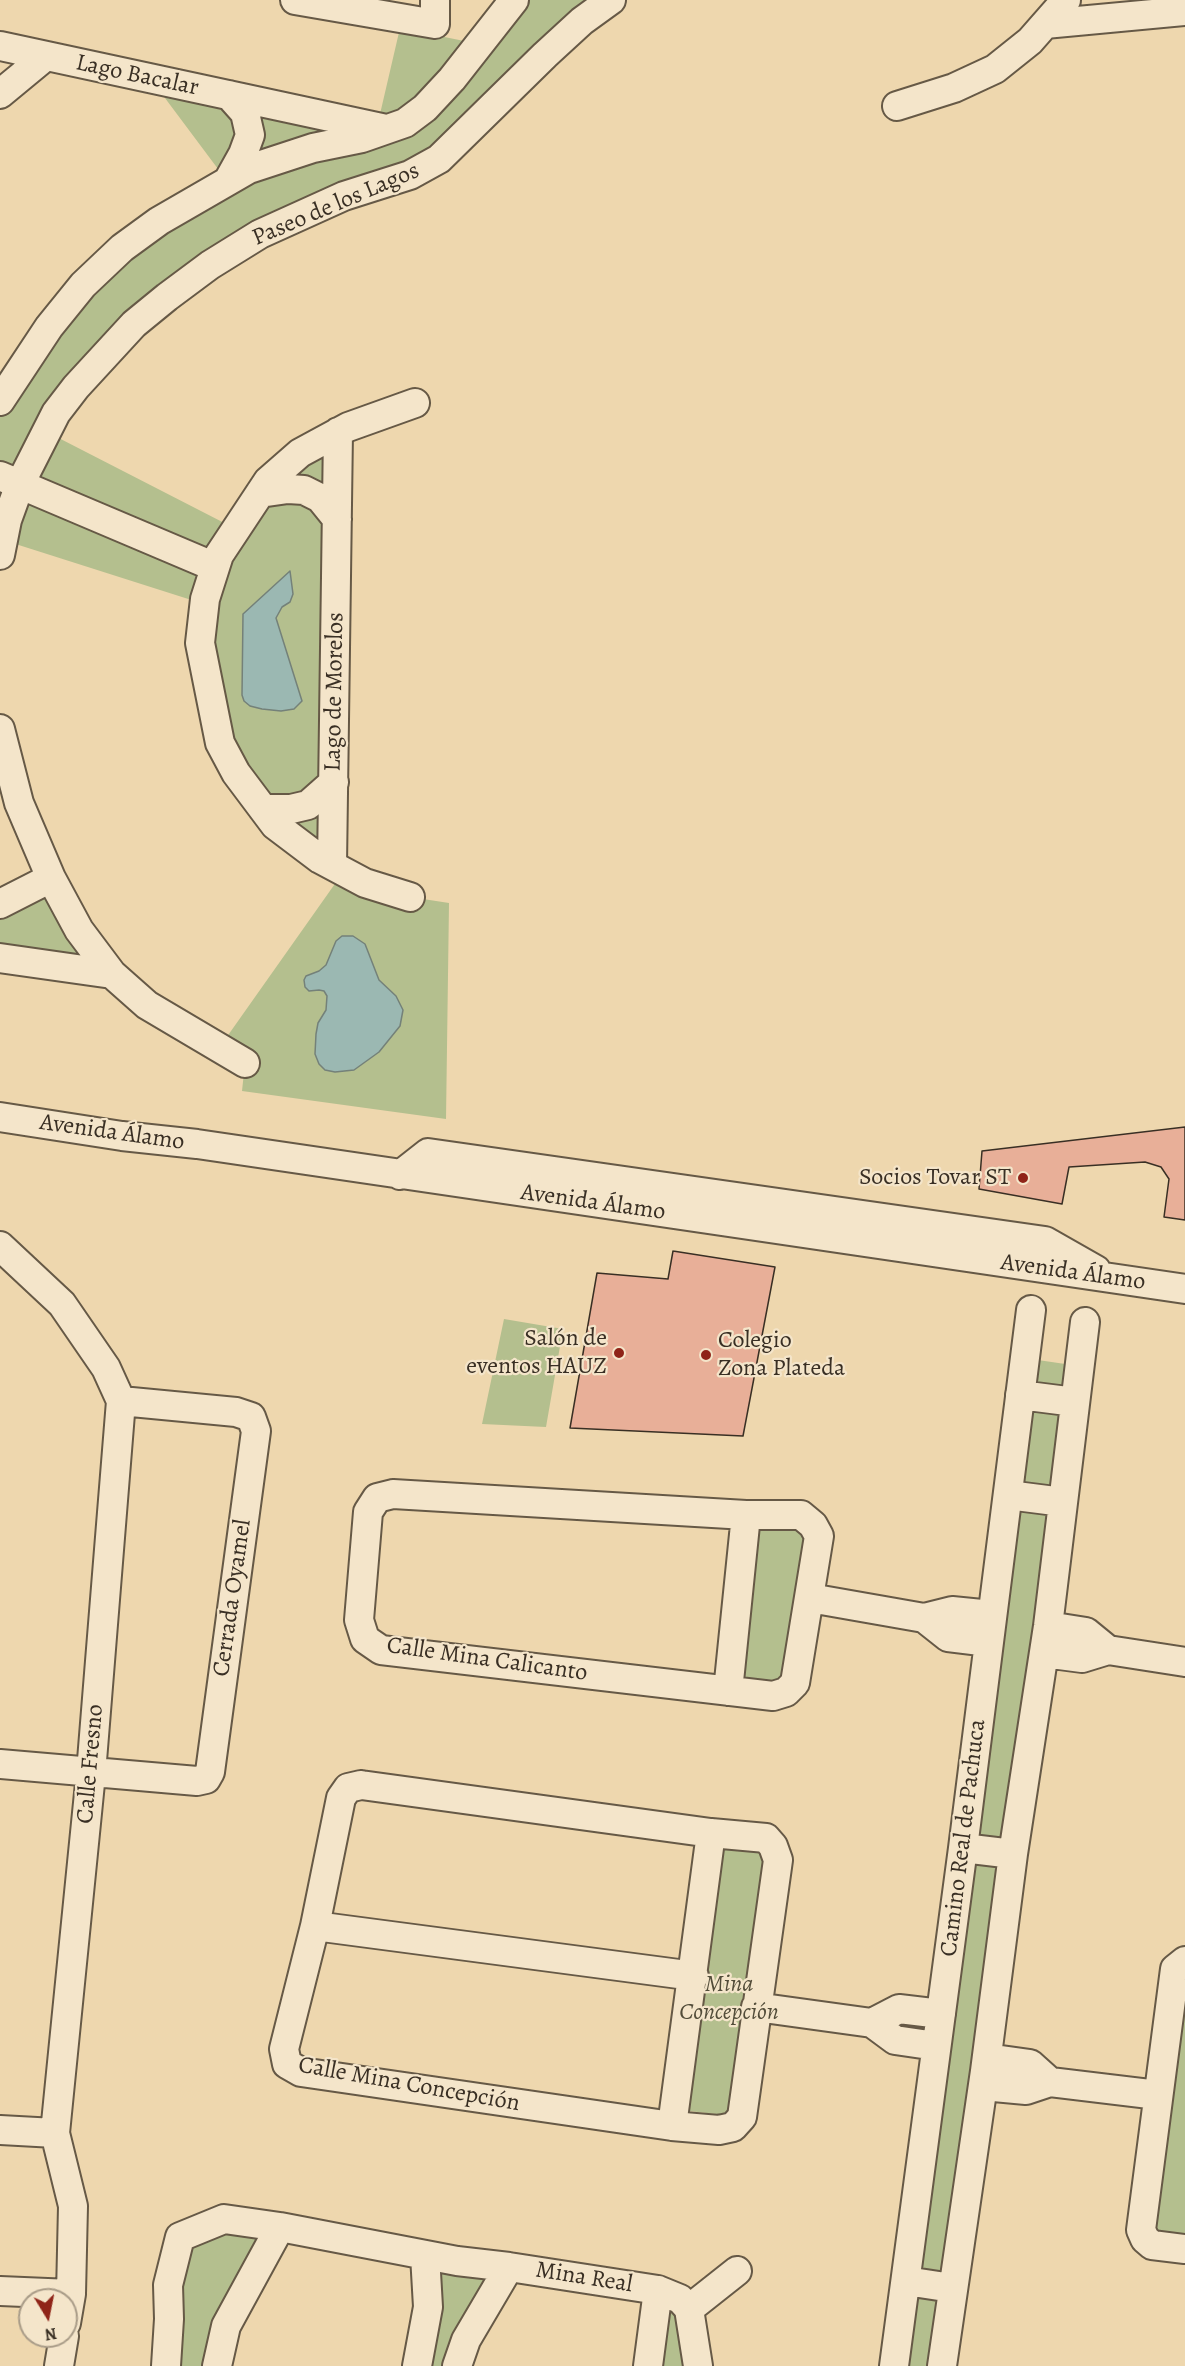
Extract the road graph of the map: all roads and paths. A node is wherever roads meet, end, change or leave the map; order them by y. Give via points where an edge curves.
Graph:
1 (295, 0) edge
2 (514, 0) edge
3 (611, 0) edge
4 (1066, 0) edge
5 (1121, 8) edge
6 (1185, 11) edge
7 (435, 12) edge
8 (1045, 24) junction
9 (0, 46) edge
10 (46, 56) junction
11 (0, 94) edge
12 (229, 95) junction
13 (897, 106) dead end
14 (388, 129) junction
15 (228, 181) junction
16 (0, 400) edge
17 (415, 403) dead end
18 (338, 432) junction
19 (10, 480) edge
20 (260, 493) junction
21 (336, 519) junction
22 (0, 555) edge
23 (215, 567) junction
24 (0, 729) edge
25 (334, 782) junction
26 (263, 809) junction
27 (333, 865) junction
28 (51, 878) junction
29 (410, 897) dead end
30 (0, 904) edge
31 (0, 958) edge
32 (112, 974) junction
33 (245, 1063) dead end
34 (0, 1118) edge
35 (0, 1246) edge
36 (1185, 1270) edge
37 (1109, 1278) junction
38 (1185, 1289) edge
39 (1031, 1310) dead end
40 (1085, 1322) dead end
41 (1020, 1395) junction
42 (120, 1401) junction
43 (1075, 1402) junction
44 (1008, 1495) junction
45 (1063, 1502) junction
46 (746, 1515) junction
47 (810, 1598) junction
48 (991, 1629) junction
49 (1046, 1640) junction
50 (1185, 1662) edge
51 (728, 1691) junction
52 (0, 1764) edge
53 (91, 1773) junction
54 (711, 1833) junction
55 (963, 1848) junction
56 (1013, 1854) junction
57 (315, 1926) junction
58 (1185, 1961) edge
59 (693, 1976) junction
60 (756, 2007) junction
61 (941, 2014) junction
62 (872, 2023) junction
63 (936, 2046) junction
64 (985, 2072) junction
65 (1158, 2095) junction
66 (672, 2126) junction
67 (0, 2130) edge
68 (55, 2133) junction
69 (280, 2227) junction
70 (1185, 2249) edge
71 (425, 2255) junction
72 (509, 2267) junction
73 (737, 2271) dead end
74 (906, 2281) junction
75 (71, 2288) edge
76 (952, 2288) junction
77 (0, 2290) edge
78 (658, 2290) junction
79 (18, 2291) edge
80 (689, 2309) junction
81 (62, 2348) edge
82 (59, 2366) edge
83 (166, 2366) edge
84 (218, 2366) edge
85 (417, 2366) edge
86 (457, 2366) edge
87 (648, 2366) edge
88 (698, 2366) edge
89 (894, 2366) edge
90 (942, 2366) edge

1 - 7 street
2 - 14 street, Paseo de los Lagos via 425,108 405,123
3 - 19 street, Paseo de los Lagos via 545,55 439,159 410,175 344,196 260,234 166,297 134,324 76,387
4 - 8 street
5 - 6 street
5 - 8 street
8 - 13 street via 995,69 954,88
9 - 10 street, Lago Bacalar
10 - 11 street, Lago Bacalar
10 - 12 street, Lago Bacalar
12 - 14 street, Lago Bacalar
12 - 15 street, Lago Bacalar via 245,113 250,135
14 - 15 street, Paseo de los Lagos via 313,148 249,169
15 - 16 street, Paseo de los Lagos via 159,221 122,248 83,285 26,358
17 - 18 street
18 - 20 street via 300,453
18 - 21 street, Lago de Morelos
19 - 22 street, Paseo de los Lagos
19 - 23 street
20 - 21 street via 304,490 320,498
20 - 23 street
21 - 25 street, Lago de Morelos
23 - 26 street via 205,599 200,643 211,705 220,743
24 - 28 street via 19,803
25 - 26 street via 308,805
25 - 27 street, Lago de Morelos
26 - 27 street via 275,825
27 - 29 street via 365,883
28 - 30 street
28 - 32 street via 79,930
31 - 32 street
32 - 33 street via 147,1005
34 - 37 street, Avenida Álamo
35 - 42 street, Calle Fresno via 62,1304 106,1368
36 - 37 street
37 - 38 street, Avenida Álamo
39 - 41 street, Camino Real de Pachuca
40 - 43 street, Camino Real de Pachuca
41 - 43 street
41 - 44 street, Camino Real de Pachuca
42 - 53 street, Calle Fresno
42 - 53 street, Cerrada Oyamel via 236,1412 251,1418 256,1431 210,1772 206,1779 197,1781
43 - 45 street, Camino Real de Pachuca
44 - 45 street
44 - 48 street, Camino Real de Pachuca
45 - 49 street, Camino Real de Pachuca
46 - 47 street, Calle Mina Calicanto via 801,1515 813,1525 819,1536
46 - 51 street
46 - 51 street, Calle Mina Calicanto via 393,1494 377,1498 368,1512 359,1620 365,1639 381,1650
47 - 48 street via 924,1618 952,1611
47 - 51 street, Calle Mina Calicanto via 795,1683 786,1692 773,1696
48 - 55 street, Camino Real de Pachuca
49 - 50 street via 1082,1658 1108,1650
49 - 56 street, Camino Real de Pachuca
52 - 53 street
53 - 68 street, Calle Fresno
54 - 57 street, Calle Mina Concepción via 361,1785 348,1788 341,1798
54 - 59 street
54 - 60 street, Calle Mina Concepción via 766,1838 778,1860
55 - 56 street
55 - 61 street, Camino Real de Pachuca
56 - 64 street, Camino Real de Pachuca
57 - 59 street
57 - 66 street, Calle Mina Concepción via 284,2049 287,2064 301,2072
58 - 65 street via 1175,1969
59 - 66 street
60 - 62 street
60 - 66 street, Calle Mina Concepción via 742,2117 733,2127 719,2130
61 - 62 street via 899,2008
61 - 63 street, Camino Real de Pachuca
62 - 63 street via 895,2040
63 - 74 street, Camino Real de Pachuca
64 - 65 street via 1026,2090 1050,2082
64 - 76 street, Camino Real de Pachuca
65 - 70 street via 1141,2230 1152,2245
67 - 68 street
68 - 75 street, Calle Fresno via 73,2206
69 - 71 street, Mina Real
69 - 83 street, Mina Real via 224,2219 180,2237 168,2285
69 - 84 street via 226,2326
71 - 72 street, Mina Real
71 - 85 street via 428,2307
72 - 78 street, Mina Real
72 - 86 street, Mina Real via 466,2340
73 - 80 street
74 - 76 street
74 - 89 street, Camino Real de Pachuca
76 - 90 street, Camino Real de Pachuca
77 - 79 street
78 - 80 street, Mina Real via 680,2298
78 - 87 street, Mina Real
80 - 88 street
81 - 82 street

